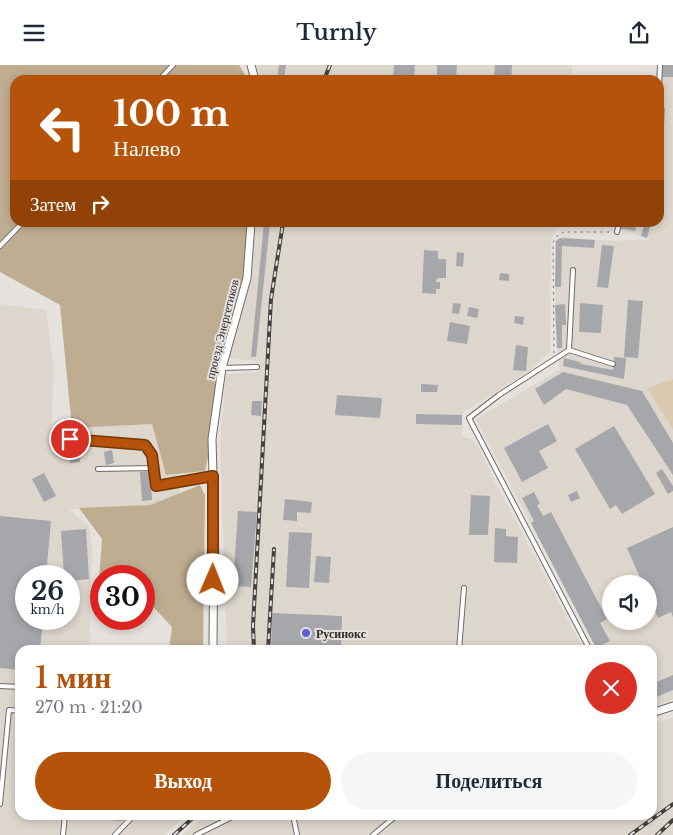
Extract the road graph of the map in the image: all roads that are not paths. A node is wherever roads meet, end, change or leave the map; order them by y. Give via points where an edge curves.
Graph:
1 (173, 65) edge
2 (164, 75) edge
3 (18, 227) edge
4 (251, 227) edge
5 (618, 227) edge
6 (617, 232) road end
7 (0, 246) edge
8 (573, 270) dead end
9 (569, 350) junction
10 (613, 364) dead end
11 (257, 367) dead end
12 (222, 368) junction
13 (70, 439) dead end
14 (154, 468) junction
15 (98, 469) dead end
16 (213, 476) junction
17 (464, 588) dead end
18 (212, 645) edge
19 (459, 645) edge
20 (587, 645) edge
21 (0, 685) edge
22 (15, 686) edge
23 (673, 706) edge
24 (15, 711) edge
25 (657, 711) edge
26 (0, 804) edge
27 (65, 820) edge
28 (129, 820) edge
29 (226, 820) edge
30 (294, 820) edge
31 (391, 820) edge
32 (64, 835) edge
33 (115, 835) edge
34 (196, 835) edge
35 (297, 835) edge
36 (374, 835) edge

1 - 2 lane
3 - 7 lane
4 - 12 street, проезд Энергетиков via 247,278
5 - 6 lane
8 - 9 lane
9 - 10 lane
9 - 20 lane via 469,418
11 - 12 lane
12 - 16 street, проезд Энергетиков via 212,439
13 - 14 lane via 145,445 152,455
14 - 15 lane
14 - 16 lane via 156,486
16 - 18 street, проезд Энергетиков
17 - 19 lane
21 - 22 lane
23 - 25 street
24 - 26 lane via 9,710
27 - 32 lane
28 - 33 lane
29 - 34 lane
30 - 35 lane
31 - 36 lane

